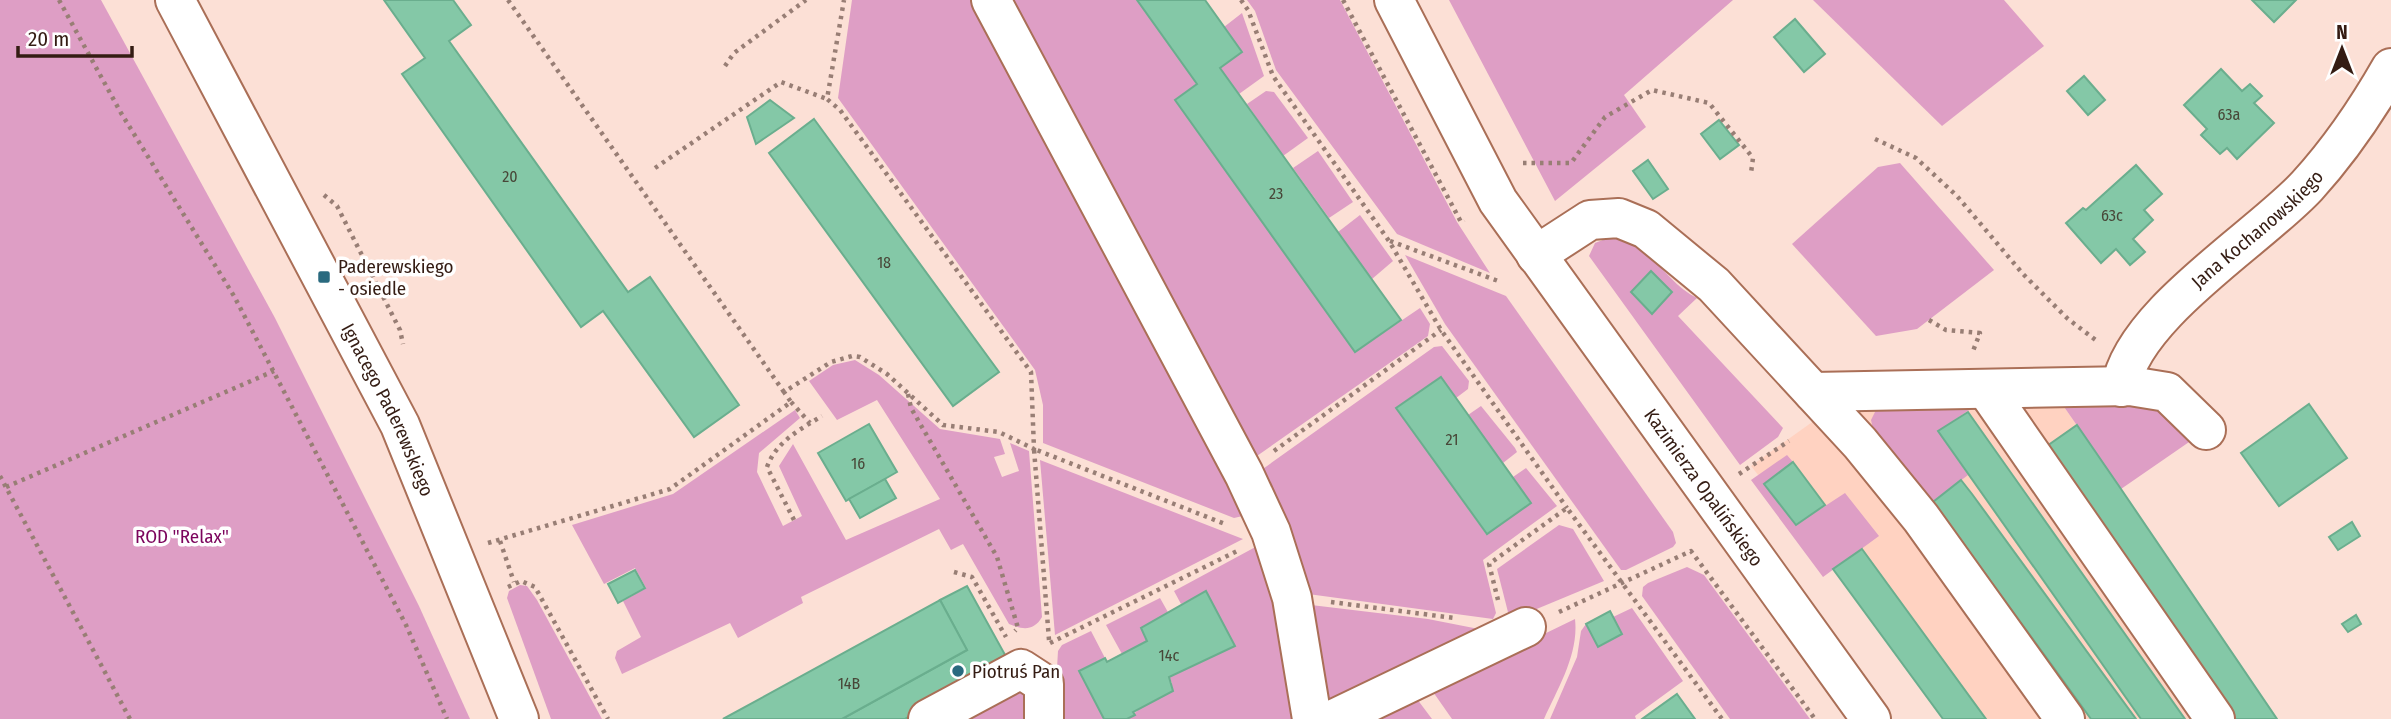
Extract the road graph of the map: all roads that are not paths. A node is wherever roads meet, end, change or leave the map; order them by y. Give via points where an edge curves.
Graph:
1 (175, 0) edge
2 (991, 0) edge
3 (1394, 0) edge
4 (2391, 68) edge
5 (1536, 255) junction
6 (2124, 375) junction
7 (1986, 389) junction
8 (1869, 391) junction
9 (1813, 392) junction
10 (2206, 430) dead end
11 (1851, 433) junction
12 (1513, 630) road end
13 (519, 719) edge
14 (928, 719) edge
15 (1044, 719) edge
16 (1312, 719) edge
17 (1334, 719) edge
18 (1871, 719) edge
19 (2065, 719) edge
20 (2215, 719) edge

1 - 13 street, Ignacego Paderewskiego via 400,425
2 - 16 street via 1272,532 1292,598
3 - 5 street, Kazimierza Opalińskiego via 1499,201
4 - 6 street, Jana Kochanowskiego via 2363,117 2306,187 2188,290 2134,351
5 - 9 street via 1590,220 1632,221 1714,285
5 - 18 street, Kazimierza Opalińskiego
6 - 7 street
6 - 10 street via 2167,392
7 - 8 street
7 - 20 street
8 - 9 street
8 - 11 street via 1850,415
9 - 11 street
11 - 19 street via 1920,519
12 - 17 street
14 - 15 street via 1021,669 1044,684

